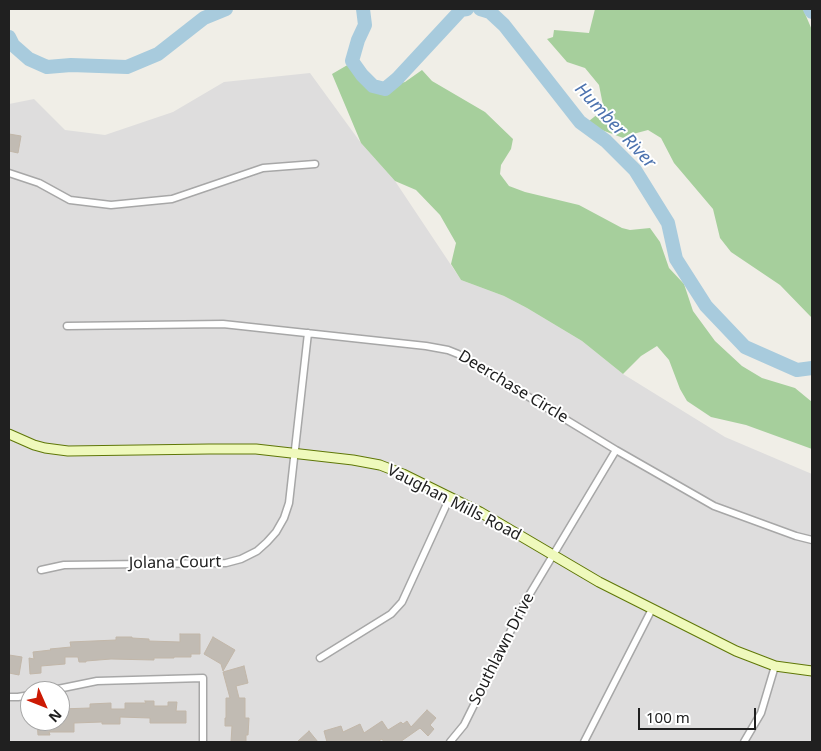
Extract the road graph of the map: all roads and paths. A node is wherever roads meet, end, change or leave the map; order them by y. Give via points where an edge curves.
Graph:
1 (315, 164) dead end
2 (9, 173) edge
3 (68, 326) dead end
4 (308, 333) junction
5 (9, 434) edge
6 (616, 450) junction
7 (295, 453) junction
8 (450, 497) junction
9 (812, 540) edge
10 (553, 555) junction
11 (41, 570) dead end
12 (652, 609) junction
13 (320, 658) dead end
14 (775, 666) junction
15 (812, 671) edge
16 (70, 687) edge
17 (203, 742) edge
18 (450, 742) edge
19 (584, 742) edge
20 (744, 742) edge

1 - 2 street via 263,168 172,199 111,205 70,200 39,183
3 - 4 street, Deerchase Circle via 223,324
4 - 6 street, Deerchase Circle via 448,350
4 - 7 street, Jolana Court
5 - 7 street, Vaughan Mills Road via 34,445 68,451 237,449
6 - 9 street, Deerchase Circle via 714,506
6 - 10 street, Southlawn Drive
7 - 8 street, Vaughan Mills Road via 374,464
7 - 11 street, Jolana Court via 289,504 284,518 276,532 257,551 226,563 64,565
8 - 10 street, Vaughan Mills Road
8 - 13 street via 402,602 391,614
10 - 12 street, Vaughan Mills Road
10 - 18 street, Southlawn Drive via 525,602 464,724
12 - 14 street, Vaughan Mills Road via 736,651
12 - 19 street
14 - 15 street, Vaughan Mills Road
14 - 20 street via 761,713
16 - 17 street via 97,681 203,678

